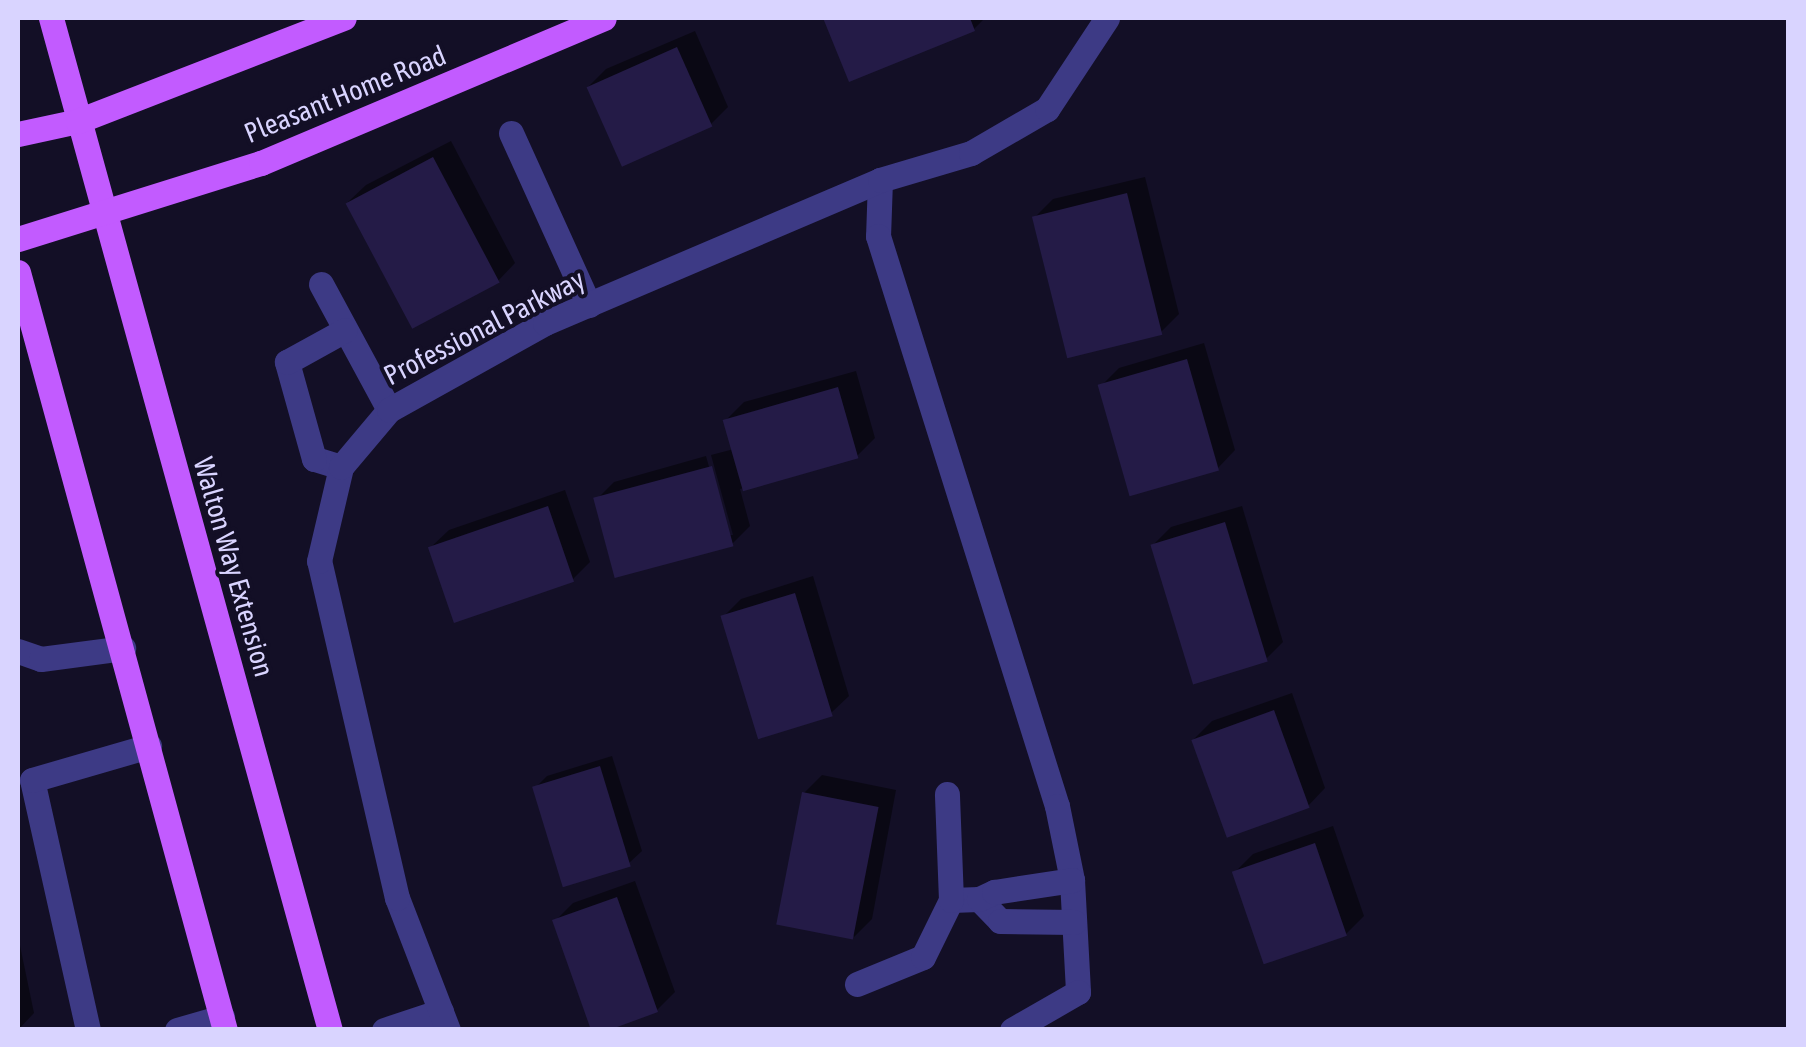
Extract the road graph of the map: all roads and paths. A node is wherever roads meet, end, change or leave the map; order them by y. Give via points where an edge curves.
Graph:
1 (50, 18) edge
2 (344, 18) edge
3 (604, 18) edge
4 (1107, 18) edge
5 (78, 121) junction
6 (511, 133) dead end
7 (18, 134) edge
8 (880, 180) junction
9 (104, 212) junction
10 (18, 240) edge
11 (18, 272) edge
12 (321, 284) dead end
13 (589, 305) junction
14 (345, 330) junction
15 (388, 410) junction
16 (341, 467) junction
17 (123, 648) junction
18 (18, 651) edge
19 (149, 746) junction
20 (946, 794) dead end
21 (1072, 880) junction
22 (979, 899) junction
23 (951, 900) junction
24 (1074, 922) junction
25 (857, 984) dead end
26 (444, 1020) edge
27 (224, 1023) edge
28 (88, 1030) edge
29 (177, 1030) edge
30 (330, 1030) edge
31 (384, 1030) edge
32 (1012, 1030) edge

1 - 5 main road, Walton Way Extension
2 - 5 main road
3 - 9 main road, Pleasant Home Road via 261,163
4 - 8 street, Professional Parkway via 1047,108 971,154
5 - 7 main road
5 - 9 main road, Walton Way Extension
6 - 13 street
8 - 13 street, Professional Parkway
8 - 21 street via 878,236 1057,806
9 - 10 main road, Pleasant Home Road
9 - 30 main road, Walton Way Extension
11 - 17 main road
12 - 14 street
13 - 15 street, Professional Parkway
14 - 15 street
14 - 16 street via 286,362 314,459
15 - 16 street, Professional Parkway
16 - 26 street, Professional Parkway via 319,561 397,898
17 - 18 street via 41,659
17 - 19 main road
19 - 27 main road
19 - 28 street via 32,780
20 - 23 street
21 - 22 street
21 - 24 street
22 - 23 street
22 - 24 street via 1000,921
23 - 25 street via 923,957
24 - 32 street via 1078,992
26 - 31 street
27 - 29 street

